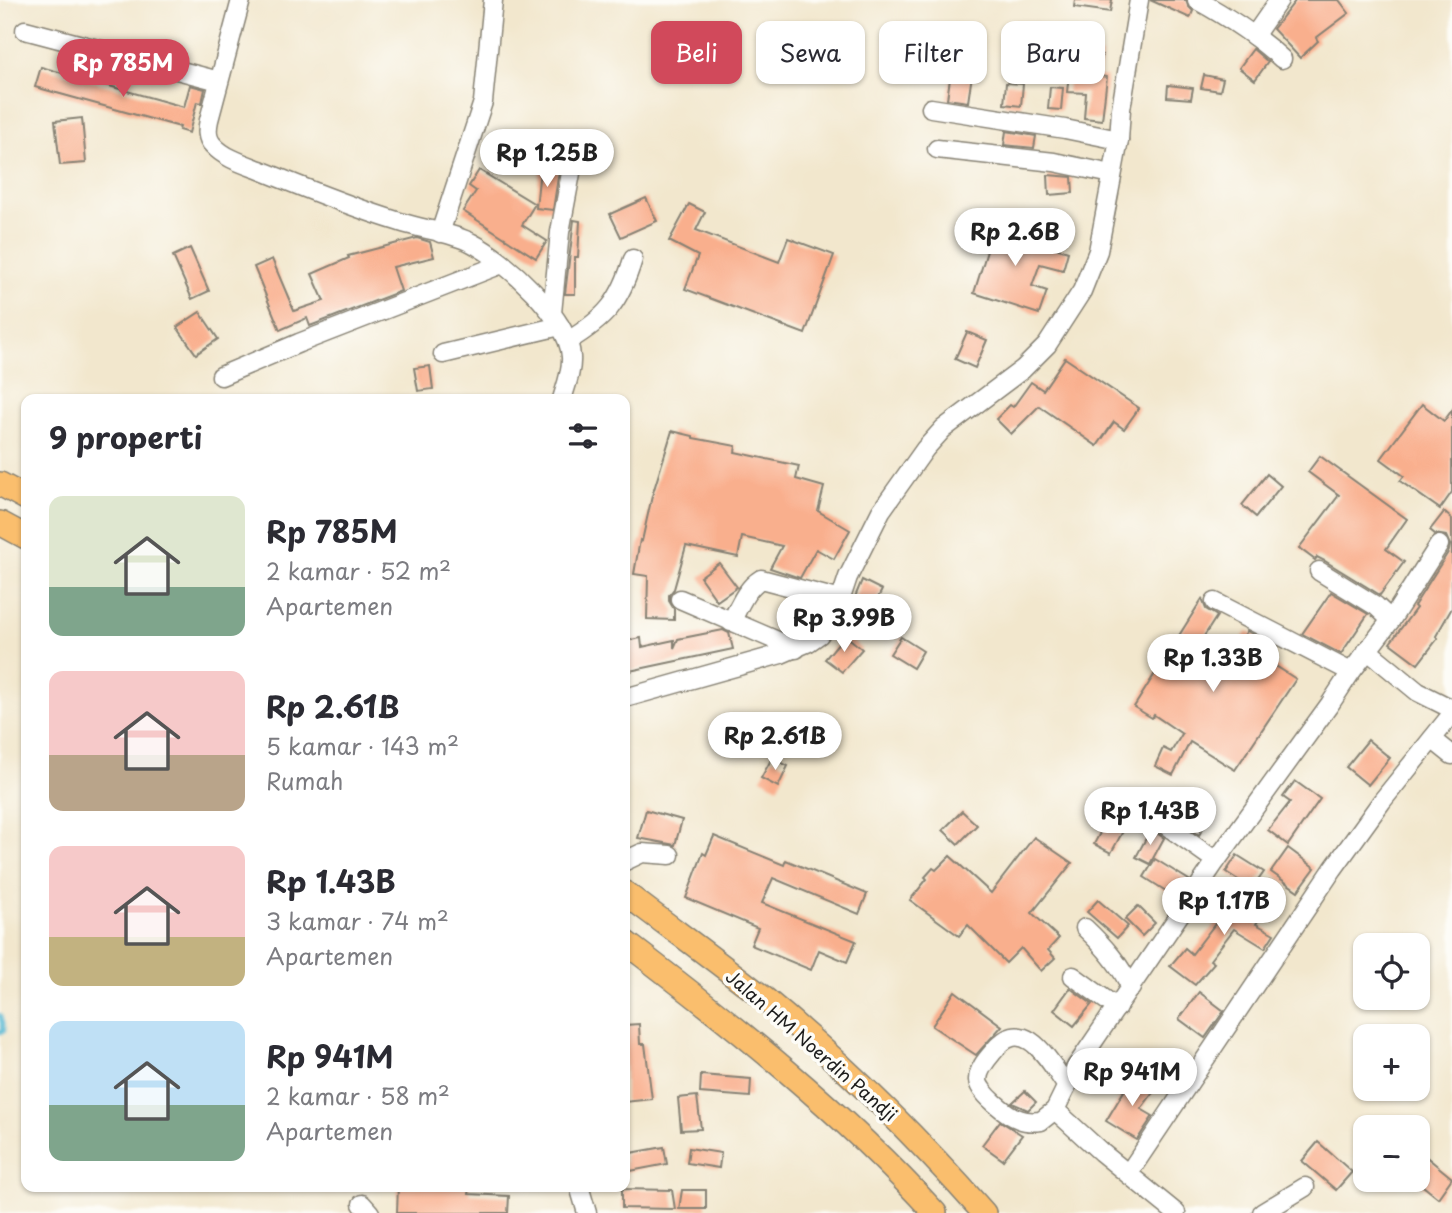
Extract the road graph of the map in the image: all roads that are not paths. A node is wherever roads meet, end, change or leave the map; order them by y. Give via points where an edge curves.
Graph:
1 (494, 0) edge
2 (1139, 0) edge
3 (1198, 0) edge
4 (1279, 0) edge
5 (235, 2) edge
6 (25, 30) dead end
7 (1254, 36) junction
8 (1282, 59) dead end
9 (219, 81) junction
10 (931, 108) dead end
11 (1119, 140) junction
12 (937, 149) dead end
13 (571, 173) dead end
14 (1112, 174) junction
15 (440, 233) junction
16 (633, 260) dead end
17 (502, 264) junction
18 (560, 327) junction
19 (443, 354) dead end
20 (221, 376) dead end
21 (563, 394) edge
22 (0, 484) edge
23 (21, 495) edge
24 (0, 523) edge
25 (21, 534) edge
26 (1439, 545) dead end
27 (1319, 571) dead end
28 (680, 599) dead end
29 (841, 600) junction
30 (1215, 602) dead end
31 (1391, 621) junction
32 (731, 622) junction
33 (796, 649) junction
34 (1367, 650) junction
35 (1351, 672) junction
36 (630, 697) edge
37 (1452, 709) edge
38 (1452, 714) edge
39 (1432, 740) junction
40 (1452, 755) edge
41 (1143, 809) dead end
42 (670, 855) dead end
43 (630, 859) edge
44 (1216, 861) junction
45 (630, 897) edge
46 (1085, 928) dead end
47 (630, 946) edge
48 (1073, 976) dead end
49 (1131, 988) junction
50 (1118, 1008) junction
51 (1066, 1085) junction
52 (1055, 1110) junction
53 (1128, 1174) junction
54 (1305, 1187) dead end
55 (581, 1192) edge
56 (587, 1213) edge
57 (935, 1213) edge
58 (984, 1213) edge
59 (1177, 1213) edge
60 (1262, 1213) edge

1 - 15 street via 483,102
2 - 11 street
3 - 7 street
4 - 7 street
5 - 9 street
6 - 9 street
7 - 8 street
9 - 15 street via 207,133 220,151 309,190
10 - 11 street
11 - 14 street
12 - 14 street via 1042,160
13 - 18 street via 560,232
14 - 29 street via 1098,251 1082,291 1047,345 1023,369 943,429 925,449 881,510
15 - 17 street via 474,244
16 - 18 street via 617,300 603,315
17 - 18 street
17 - 20 street
18 - 19 street
18 - 21 street via 571,357
22 - 23 main road
24 - 25 main road
26 - 31 street
27 - 31 street via 1376,606
28 - 32 street
29 - 32 street via 761,579
29 - 33 street via 819,635
30 - 35 street
31 - 34 street
32 - 33 street
33 - 36 street
34 - 35 street
34 - 37 street via 1418,692
35 - 44 street
38 - 39 street
39 - 40 street
39 - 53 street via 1333,869
41 - 44 street
42 - 43 street via 642,853
44 - 49 street
45 - 58 main road, Jalan HM Noerdin Pandji via 766,1000 888,1110
46 - 49 street via 1118,964
47 - 57 main road, Jalan HM Noerdin Pandji via 810,1091 896,1170
48 - 50 street
49 - 50 street
50 - 51 street
51 - 52 street
51 - 52 street via 1035,1046 1018,1035 998,1045 979,1074 981,1088 1012,1116 1035,1122
52 - 53 street
53 - 59 street
54 - 60 street
55 - 56 street

